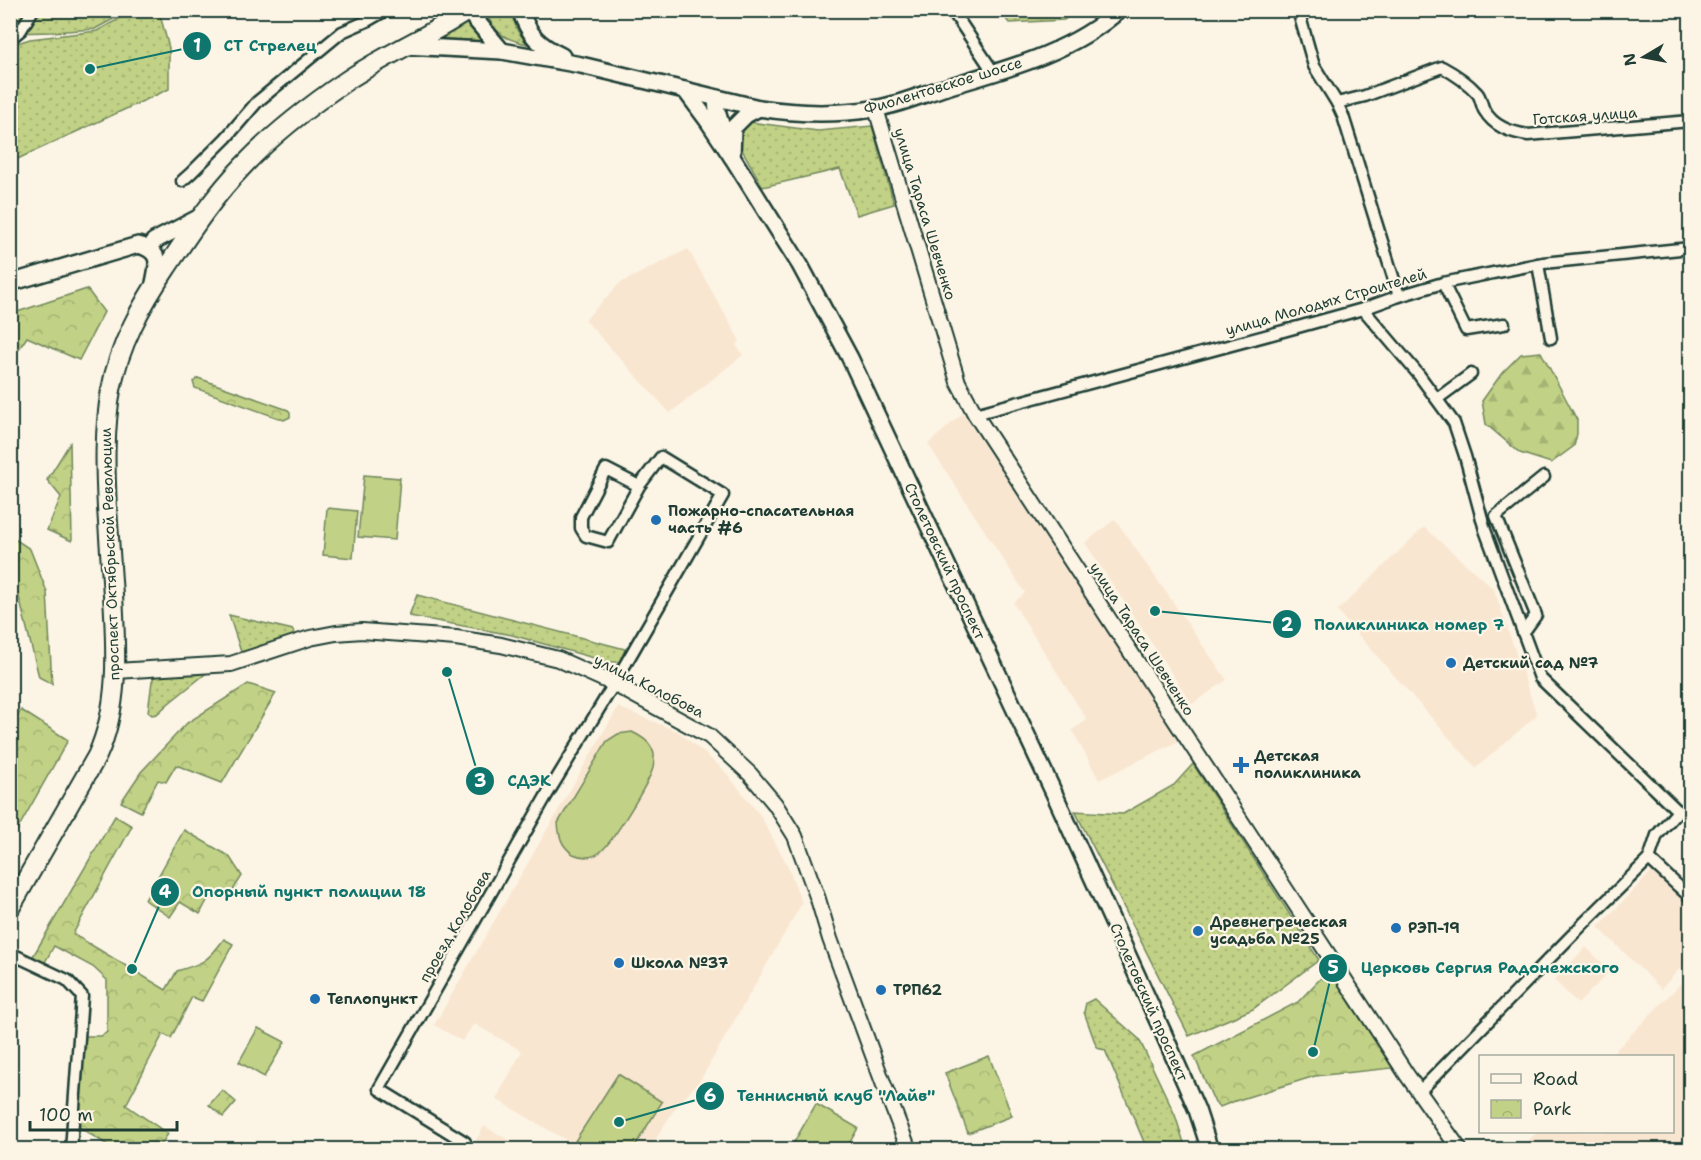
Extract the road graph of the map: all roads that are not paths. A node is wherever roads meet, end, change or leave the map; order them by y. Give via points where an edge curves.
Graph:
1 (33, 10) edge
2 (386, 10) edge
3 (520, 10) edge
4 (952, 10) edge
5 (1119, 10) edge
6 (1298, 10) edge
7 (468, 11) edge
8 (10, 39) edge
9 (404, 46) junction
10 (502, 51) junction
11 (580, 65) junction
12 (994, 74) junction
13 (685, 90) junction
14 (716, 99) junction
15 (1337, 103) junction
16 (759, 108) junction
17 (876, 109) junction
18 (1690, 121) edge
19 (732, 157) junction
20 (182, 181) dead end
21 (200, 217) junction
22 (154, 241) junction
23 (138, 245) junction
24 (180, 247) junction
25 (1690, 248) edge
26 (1538, 264) junction
27 (10, 283) edge
28 (1443, 284) junction
29 (152, 289) junction
30 (1399, 296) junction
31 (1363, 309) junction
32 (1504, 324) dead end
33 (1551, 338) dead end
34 (1471, 374) dead end
35 (1437, 399) junction
36 (975, 414) junction
37 (1544, 477) dead end
38 (639, 486) junction
39 (1523, 633) junction
40 (116, 671) junction
41 (614, 684) junction
42 (1649, 859) junction
43 (1690, 897) edge
44 (10, 908) edge
45 (14, 954) edge
46 (1419, 1092) junction
47 (71, 1149) edge
48 (461, 1149) edge
49 (909, 1149) edge
50 (1210, 1149) edge
51 (1460, 1149) edge

1 - 8 street via 21,30
2 - 20 street via 342,32 257,102
3 - 11 main road via 535,40
4 - 12 street
5 - 12 main road, Фиолентовское шоссе via 1089,34
6 - 15 street via 1314,66
7 - 9 main road, проспект Октябрьской Революции
7 - 10 main road
9 - 10 main road
9 - 21 main road, проспект Октябрьской Революции via 348,80 270,141 244,164
10 - 11 main road
11 - 13 main road
12 - 17 main road, Фиолентовское шоссе
13 - 14 main road, Фиолентовское шоссе
13 - 19 main road, Столетовский проспект
14 - 16 main road, Фиолентовское шоссе
14 - 19 main road
15 - 18 street, Готская улица via 1442,68 1479,94 1485,111 1509,132 1528,135
15 - 30 street
16 - 17 main road, Фиолентовское шоссе via 821,114
16 - 19 main road via 733,128
17 - 36 street, улица Тараса Шевченко via 958,382
19 - 50 main road, Столетовский проспект via 800,266 850,358 1166,1039
21 - 22 main road
21 - 24 main road, проспект Октябрьской Революции
22 - 23 street
22 - 24 main road
23 - 27 main road
23 - 29 main road via 156,255 158,265
24 - 29 main road, проспект Октябрьской Революции
25 - 26 street, улица Молодых Строителей
26 - 28 street, улица Молодых Строителей
26 - 33 street
28 - 30 street, улица Молодых Строителей
28 - 32 street via 1466,330
29 - 40 main road, проспект Октябрьской Революции via 117,365 106,426
30 - 31 street, улица Молодых Строителей
31 - 35 street
31 - 36 street, улица Молодых Строителей
34 - 35 street
35 - 39 street via 1454,423 1485,530
36 - 46 street, улица Тараса Шевченко
37 - 39 street via 1496,516 1536,615
38 - 38 street via 608,542 586,536 580,528 581,517 606,469
38 - 41 street via 661,457 723,495
39 - 42 street via 1540,678 1678,811 1657,835
40 - 41 street, улица Колобова via 231,664 310,638 362,631 501,645 558,659
40 - 44 main road, проспект Октябрьской Революции via 111,714 101,748
41 - 48 street, проезд Колобова via 379,1089 465,1142
41 - 49 street, улица Колобова via 709,736 775,804 795,837
42 - 43 street
42 - 46 street
45 - 47 street via 67,980 82,996
46 - 51 street, улица Тараса Шевченко

